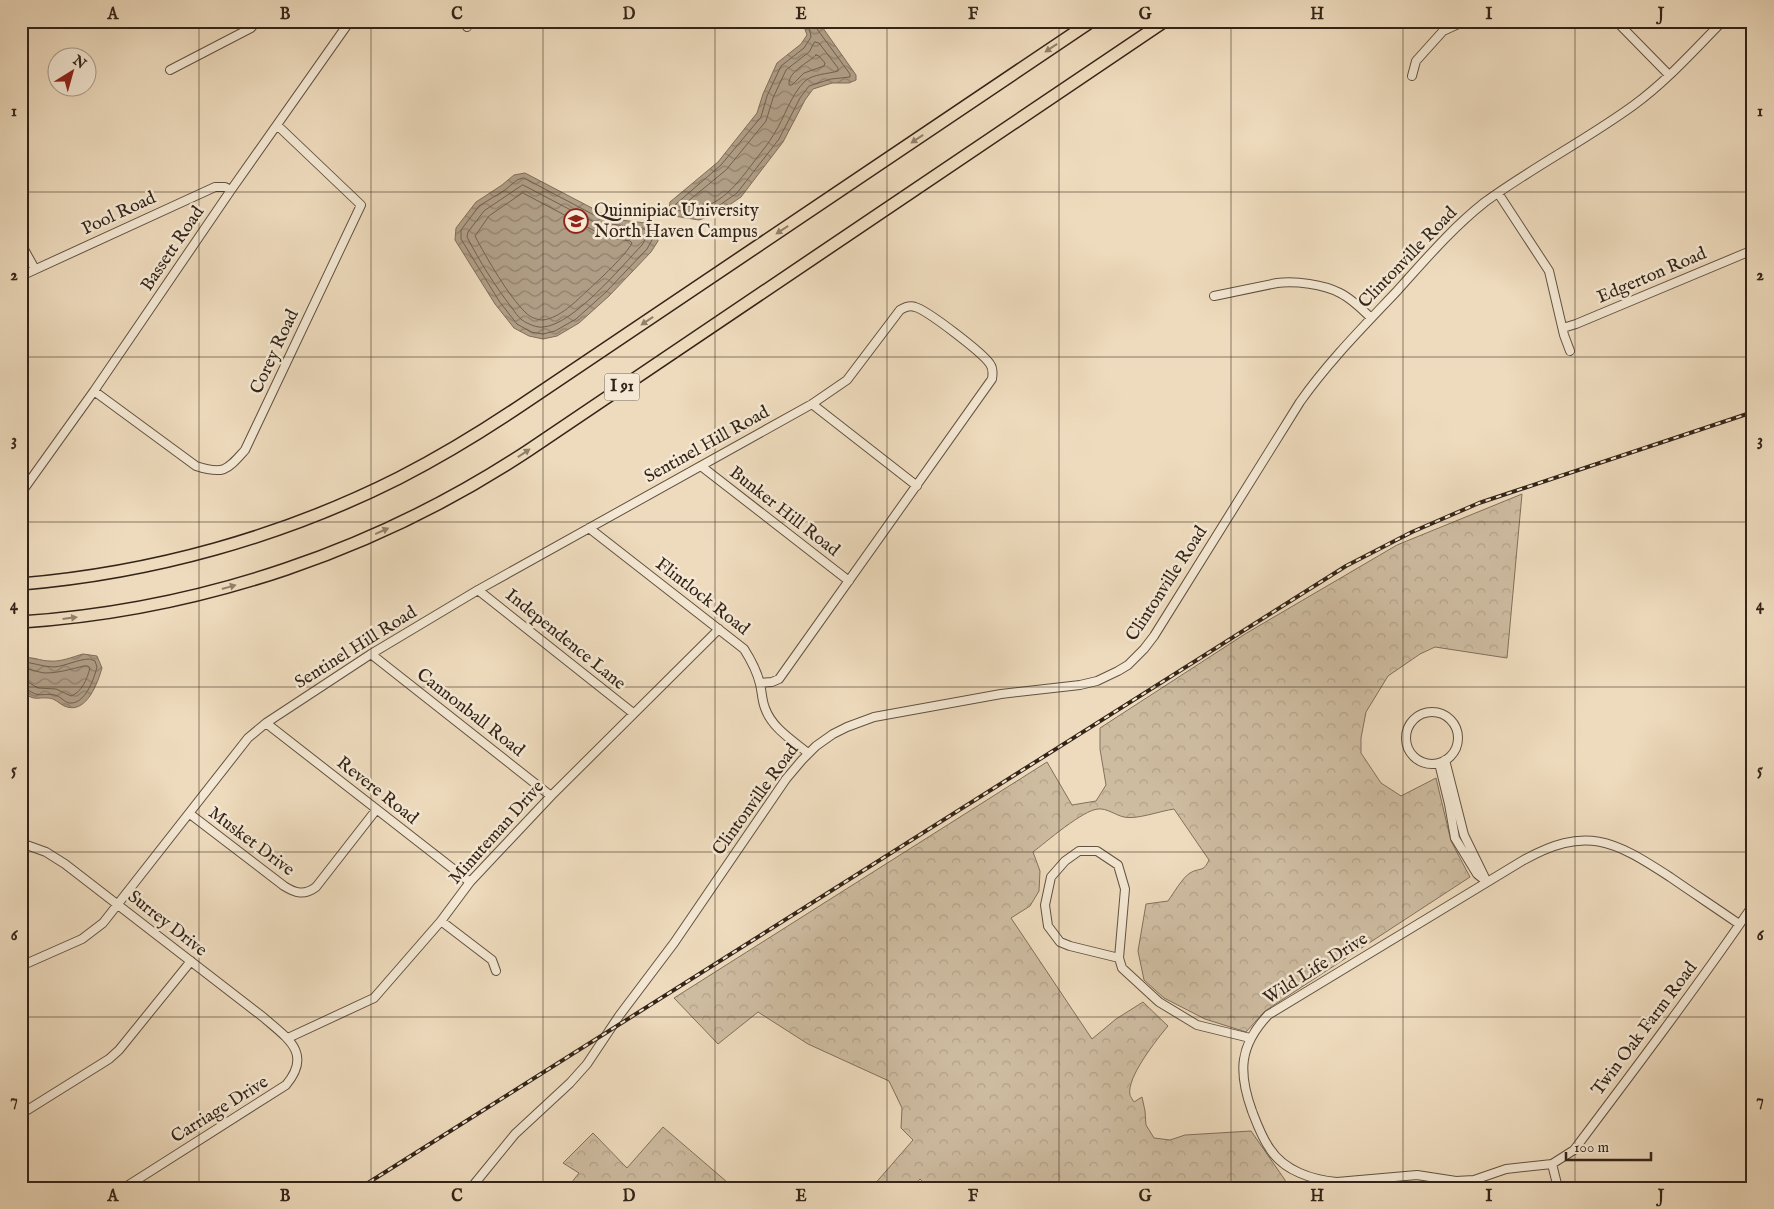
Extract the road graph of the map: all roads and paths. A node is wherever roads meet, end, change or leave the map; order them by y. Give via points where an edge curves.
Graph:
1 (257, 21) edge
2 (350, 21) edge
3 (1092, 21) edge
4 (1166, 21) edge
5 (1465, 21) edge
6 (1616, 21) edge
7 (1723, 21) edge
8 (170, 70) dead end
9 (1669, 75) junction
10 (1412, 76) dead end
11 (277, 125) junction
12 (230, 190) junction
13 (1498, 194) junction
14 (21, 244) edge
15 (1753, 250) edge
16 (35, 269) junction
17 (21, 276) edge
18 (1214, 296) dead end
19 (1371, 318) junction
20 (1563, 328) junction
21 (1570, 351) dead end
22 (94, 391) junction
23 (812, 404) junction
24 (702, 466) junction
25 (917, 486) junction
26 (21, 493) edge
27 (589, 528) junction
28 (849, 581) junction
29 (21, 584) edge
30 (478, 590) junction
31 (21, 622) edge
32 (719, 629) junction
33 (371, 654) junction
34 (760, 683) junction
35 (633, 713) junction
36 (266, 723) junction
37 (808, 753) junction
38 (1442, 761) junction
39 (551, 796) junction
40 (1452, 799) junction
41 (376, 810) junction
42 (190, 814) junction
43 (1464, 834) junction
44 (1455, 838) junction
45 (21, 843) edge
46 (470, 882) junction
47 (1487, 882) junction
48 (118, 905) junction
49 (1753, 905) edge
50 (441, 921) junction
51 (1739, 924) junction
52 (1119, 958) junction
53 (191, 961) junction
54 (21, 966) edge
55 (496, 971) dead end
56 (288, 1038) junction
57 (1250, 1038) junction
58 (21, 1114) edge
59 (1552, 1164) junction
60 (124, 1188) edge
61 (471, 1188) edge
62 (1558, 1188) edge

1 - 8 street via 251,28
2 - 11 street, Bassett Road
3 -> 29 highway, I 91 via 472,438 418,468 313,516 220,547 130,569
31 -> 4 highway, I 91 via 81,617 151,605 250,581 357,542 450,498 529,450
5 - 10 street via 1443,31 1416,61
6 - 9 street
7 - 9 street, Clintonville Road
9 - 13 street, Clintonville Road via 1626,111
11 - 12 street, Bassett Road
11 - 22 street, Corey Road via 361,205 245,450 230,467 213,472 196,466
12 - 16 street, Pool Road via 215,186
12 - 22 street, Bassett Road
13 - 19 street, Clintonville Road via 1458,226
13 - 20 street via 1549,272
14 - 16 street
15 - 20 street, Edgerton Road
16 - 17 street, Pool Road
18 - 19 street via 1288,282 1332,289
19 - 37 street, Clintonville Road via 1309,389 1154,636 1128,664 1087,684 1000,694 874,717 833,734
20 - 21 street
22 - 26 street, Bassett Road
23 - 24 street, Sentinel Hill Road
23 - 25 street
23 - 25 street, Sentinel Hill Road via 847,380 904,307 917,307 984,357 991,366 989,384
24 - 27 street, Sentinel Hill Road
24 - 28 street, Bunker Hill Road
25 - 28 street, Sentinel Hill Road
27 - 30 street, Sentinel Hill Road
27 - 32 street, Flintlock Road
28 - 34 street, Sentinel Hill Road via 779,679
30 - 33 street, Sentinel Hill Road
30 - 35 street, Independence Lane
32 - 34 street, Flintlock Road via 744,649
32 - 35 street, Minuteman Drive
33 - 36 street, Sentinel Hill Road
33 - 39 street, Cannonball Road
34 - 37 street, Flintlock Road via 765,707 773,722
35 - 39 street, Minuteman Drive
36 - 41 street, Revere Road
36 - 42 street, Sentinel Hill Road via 248,738
37 - 61 street, Clintonville Road via 786,779 588,1064 519,1130
38 - 38 street via 1425,763 1411,753 1406,737 1418,716 1434,712 1449,718 1454,725 1458,741 1450,757
38 - 40 street
39 - 46 street, Minuteman Drive
40 - 43 street
40 - 44 street
41 - 42 street, Musket Drive via 316,887 304,893 284,886
41 - 46 street, Revere Road
42 - 48 street, Sentinel Hill Road
43 - 44 street
43 - 47 street
44 - 47 street via 1477,874
45 - 48 street, Surrey Drive via 54,856
46 - 50 street, Minuteman Drive
47 - 51 street, Wild Life Drive via 1557,844 1576,840 1602,842 1640,858
47 - 57 street, Wild Life Drive via 1268,1015
48 - 53 street, Surrey Drive
48 - 54 street, Sentinel Hill Road via 88,935
49 - 51 street, Twin Oak Farm Road
50 - 55 street via 492,960
50 - 56 street, Minuteman Drive via 374,998
51 - 59 street, Twin Oak Farm Road via 1693,992 1574,1150
52 - 52 street via 1091,953 1060,942 1048,926 1045,905 1051,877 1079,851 1097,851 1118,865 1125,889
52 - 57 street via 1122,968 1159,1002 1198,1025
53 - 56 street, Surrey Drive
53 - 58 street via 119,1050
56 - 60 street, Carriage Drive via 298,1059 295,1073 286,1085
57 - 59 street, Wild Life Drive via 1242,1070 1252,1110 1276,1157 1313,1178 1337,1182 1417,1175 1465,1181 1506,1169
59 - 62 street

